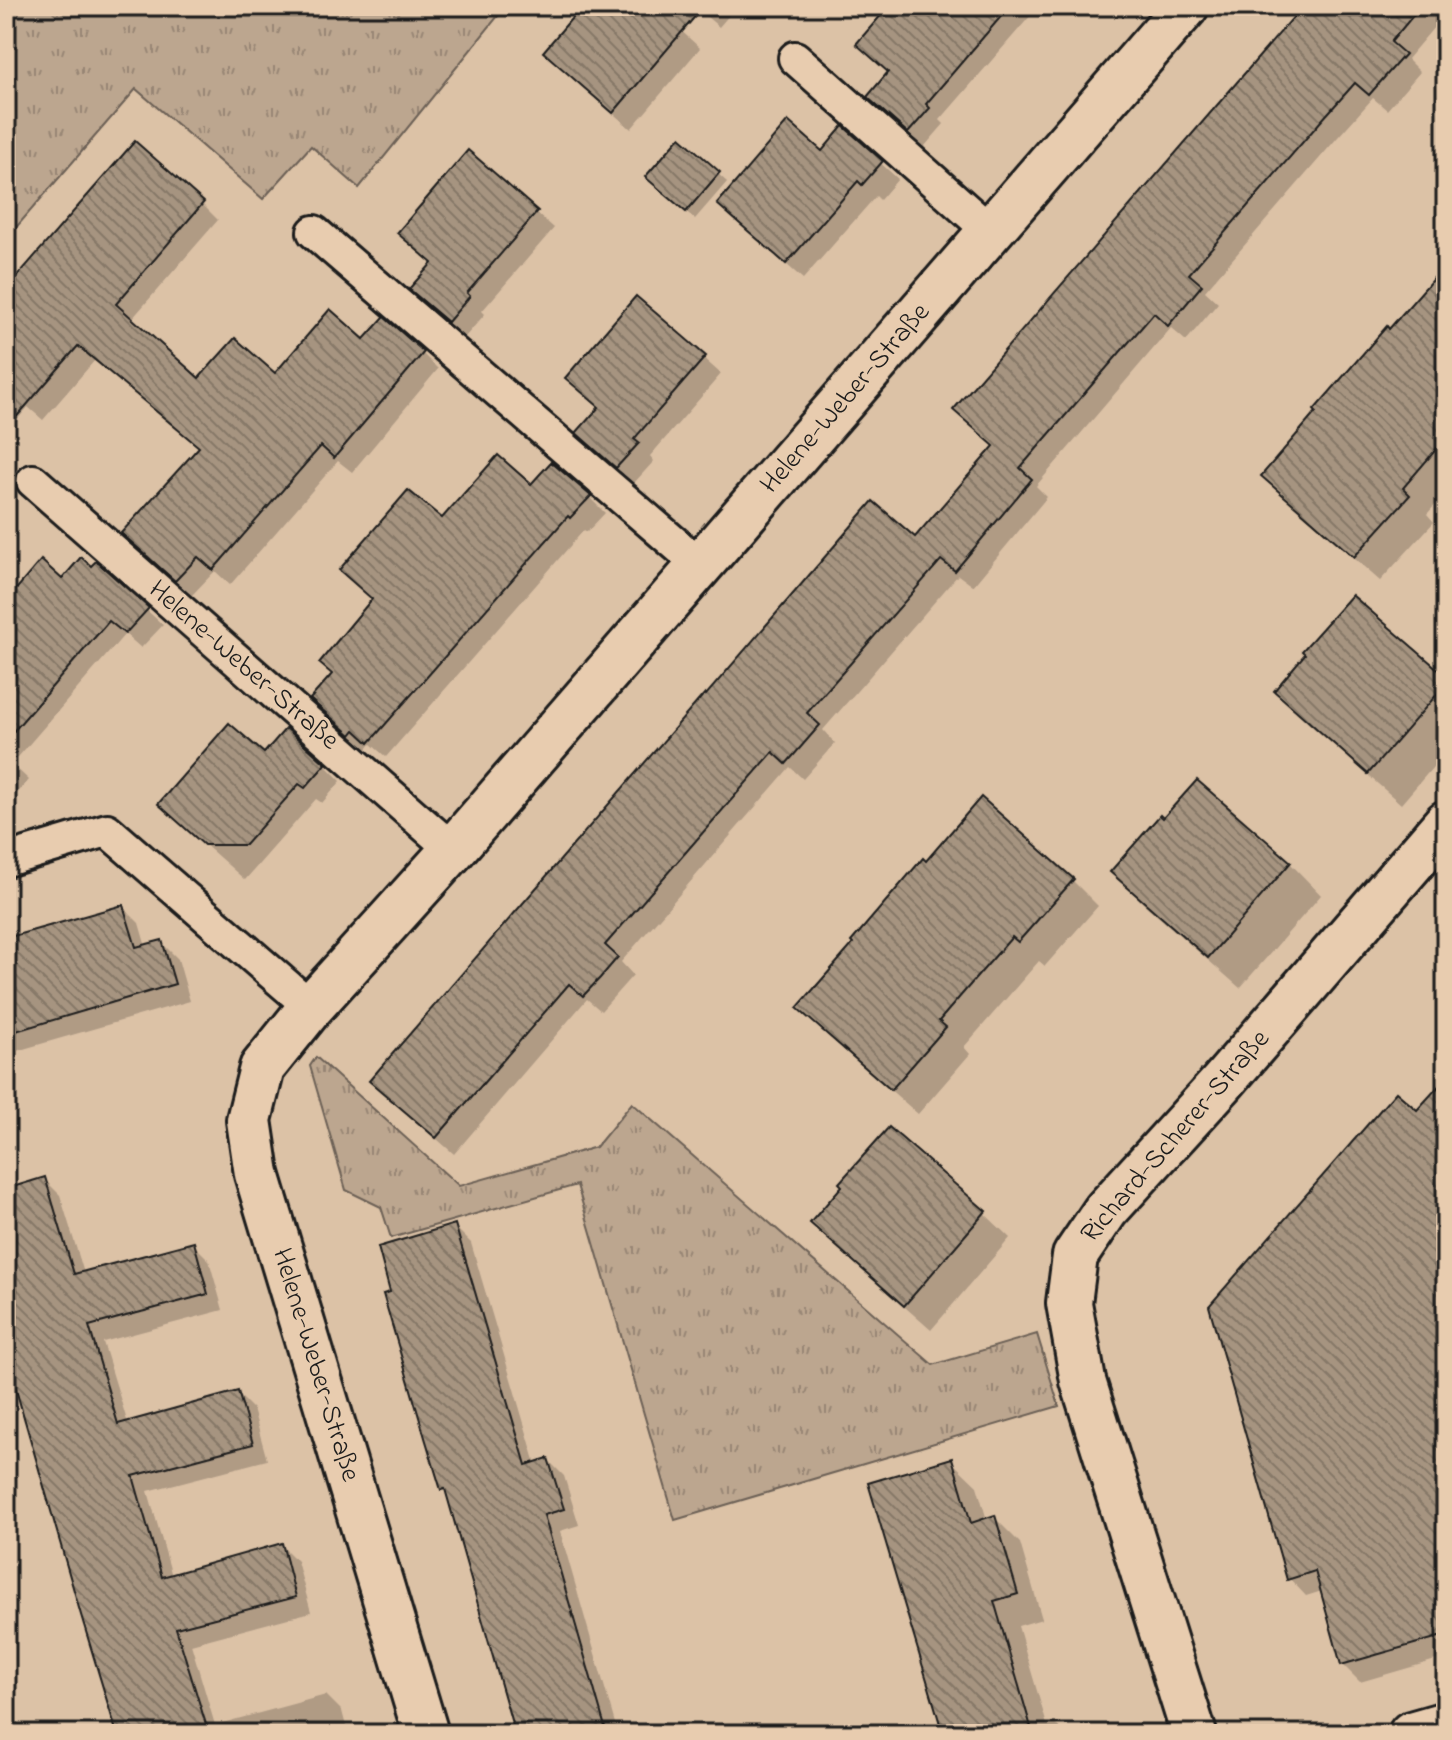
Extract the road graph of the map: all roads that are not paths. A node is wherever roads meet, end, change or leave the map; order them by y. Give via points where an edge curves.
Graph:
1 (1186, 6) edge
2 (795, 58) dead end
3 (314, 232) dead end
4 (991, 232) junction
5 (33, 481) dead end
6 (700, 565) junction
7 (1446, 823) edge
8 (453, 850) junction
9 (6, 860) edge
10 (311, 1007) junction
11 (1446, 1724) edge
12 (426, 1734) edge
13 (1194, 1734) edge
14 (1411, 1734) edge

1 - 4 street, Helene-Weber-Straße
2 - 4 lane
3 - 6 lane
4 - 6 street, Helene-Weber-Straße
5 - 8 lane, Helene-Weber-Straße
6 - 8 street, Helene-Weber-Straße
7 - 13 street, Richard-Scherer-Straße via 1106,1210 1075,1256 1069,1303 1083,1381
8 - 10 street, Helene-Weber-Straße
9 - 10 lane via 107,830
10 - 12 street, Helene-Weber-Straße via 262,1068 249,1120 257,1174
11 - 14 street

